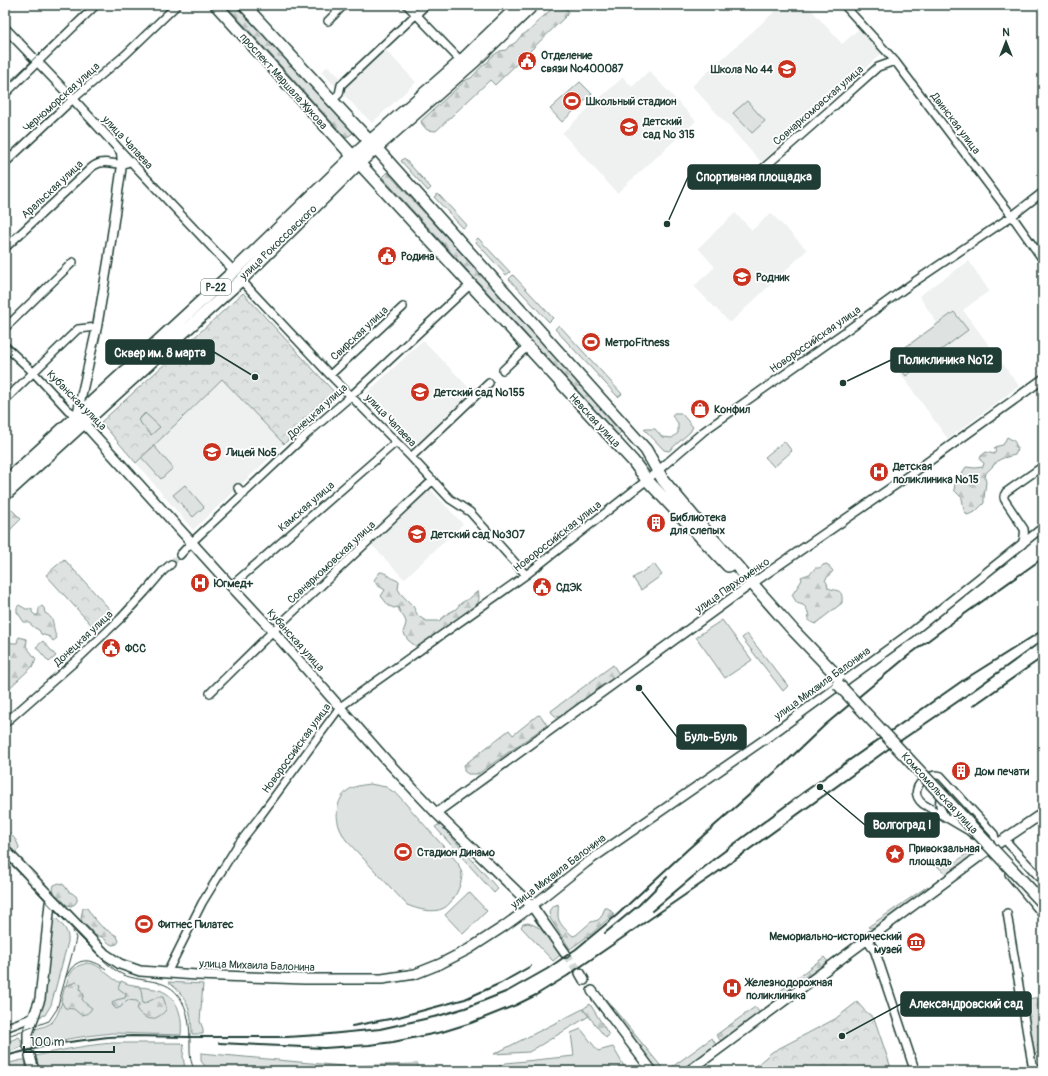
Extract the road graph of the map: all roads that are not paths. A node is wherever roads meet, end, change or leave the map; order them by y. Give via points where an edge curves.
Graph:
1 (96, 5) edge
2 (177, 5) edge
3 (216, 5) edge
4 (344, 5) edge
5 (407, 5) edge
6 (426, 5) edge
7 (519, 5) edge
8 (533, 5) edge
9 (844, 5) edge
10 (250, 7) edge
11 (416, 15) junction
12 (328, 21) dead end
13 (5, 28) edge
14 (461, 61) junction
15 (895, 61) junction
16 (38, 62) junction
17 (5, 94) edge
18 (73, 99) junction
19 (332, 100) junction
20 (373, 144) junction
21 (116, 146) junction
22 (356, 160) junction
23 (131, 161) junction
24 (5, 163) edge
25 (122, 165) junction
26 (759, 172) dead end
27 (1043, 192) edge
28 (1012, 216) junction
29 (5, 248) edge
30 (1043, 260) edge
31 (72, 262) dead end
32 (237, 275) junction
33 (471, 284) junction
34 (402, 307) dead end
35 (5, 328) edge
36 (97, 328) junction
37 (5, 346) edge
38 (527, 347) junction
39 (503, 370) dead end
40 (34, 373) junction
41 (330, 375) junction
42 (1043, 379) edge
43 (488, 383) dead end
44 (351, 396) junction
45 (5, 400) edge
46 (81, 419) junction
47 (630, 432) junction
48 (396, 442) junction
49 (618, 444) junction
50 (411, 457) junction
51 (1043, 466) edge
52 (657, 471) junction
53 (434, 480) junction
54 (647, 480) junction
55 (5, 482) edge
56 (238, 488) dead end
57 (244, 494) junction
58 (5, 495) edge
59 (1043, 527) edge
60 (192, 542) junction
61 (1022, 544) junction
62 (180, 555) tunnel mouth
63 (171, 564) tunnel mouth
64 (526, 575) junction
65 (749, 585) junction
66 (231, 586) junction
67 (274, 631) junction
68 (839, 682) junction
69 (210, 693) dead end
70 (340, 707) junction
71 (5, 723) edge
72 (955, 792) junction
73 (436, 813) junction
74 (1043, 813) edge
75 (946, 817) junction
76 (994, 834) junction
77 (1005, 838) junction
78 (992, 848) junction
79 (5, 850) edge
80 (1043, 881) edge
81 (1043, 893) edge
82 (52, 899) junction
83 (1043, 903) edge
84 (532, 906) junction
85 (1007, 913) dead end
86 (1043, 915) edge
87 (867, 940) junction
88 (565, 953) tunnel mouth
89 (166, 973) junction
90 (592, 991) dead end
91 (34, 1017) junction
92 (5, 1028) edge
93 (28, 1046) dead end
94 (30, 1056) dead end
95 (34, 1071) edge
96 (652, 1071) edge
97 (689, 1071) edge
98 (915, 1071) edge
99 (1038, 1071) edge

1 - 16 street
2 - 18 street, Черноморская улица via 132,49
3 - 22 main road, проспект Маршала Жукова
4 - 12 street
5 - 11 street
6 - 11 street
7 - 14 main road, улица Рокоссовского
8 - 20 main road, улица Рокоссовского via 474,61
9 - 15 street, Двинская улица
10 - 19 main road, проспект Маршала Жукова
11 - 14 street
11 - 19 street via 341,85 339,94
13 - 16 street, улица Чапаева
14 - 20 main road, улица Рокоссовского
15 - 26 street, Совнаркомовская улица via 878,67
15 - 28 street, Двинская улица
16 - 17 street
16 - 18 street, улица Чапаева
18 - 21 street, улица Чапаева
18 - 24 street, Черноморская улица
19 - 20 main road, проспект Маршала Жукова
20 - 22 main road, улица Рокоссовского
20 - 47 main road, Невская улица
21 - 23 street, улица Чапаева
21 - 25 street via 121,152
22 - 32 main road, улица Рокоссовского / Р-22
22 - 33 main road, Невская улица
23 - 25 street
23 - 32 street, улица Чапаева
25 - 29 street, Аральская улица via 99,163 91,168
25 - 36 street
27 - 28 street, Новороссийская улица
28 - 30 street, Двинская улица
28 - 52 street, Новороссийская улица via 704,431
31 - 35 street
32 - 41 street, улица Чапаева
32 - 46 main road, улица Рокоссовского / Р-22
33 - 38 main road, Невская улица
33 - 44 street, Донецкая улица
34 - 41 street, Свирская улица
36 - 40 street via 78,329
36 - 46 street
37 - 40 street, Кубанская улица
38 - 39 street
38 - 49 main road, Невская улица
40 - 45 street
40 - 46 street, Кубанская улица via 68,410
41 - 44 street, улица Чапаева
42 - 65 street, улица Пархоменко via 914,472
43 - 50 street
44 - 48 street, улица Чапаева
44 - 57 street, Донецкая улица
46 - 55 main road, улица Рокоссовского / Р-22
46 - 58 main road, улица Рокоссовского / Р-22
46 - 60 main road, Кубанская улица
47 - 49 main road via 630,443
47 - 52 main road, Невская улица via 646,450
48 - 50 street, улица Чапаева
48 - 66 street, Камская улица
49 - 54 main road, Невская улица
50 - 53 street, улица Чапаева
51 - 61 street via 1004,495 1004,499 1024,529 1025,538
52 - 54 street, Новороссийская улица
52 - 65 main road, Невская улица
53 - 64 street, улица Чапаева via 450,499 470,512
53 - 67 street, Совнаркомовская улица
54 - 64 street, Новороссийская улица
54 - 65 main road, Невская улица
56 - 57 street
57 - 60 street, Донецкая улица
59 - 61 street
60 - 62 street, Донецкая улица
60 - 66 main road, Кубанская улица
61 - 84 street, улица Михаила Балонина via 912,632 768,737 586,863
63 - 71 street, Донецкая улица via 121,618
64 - 70 street, Новороссийская улица
65 - 68 main road, Невская улица
65 - 73 street, улица Пархоменко
66 - 67 main road, Кубанская улица
67 - 69 street, Совнаркомовская улица
67 - 70 main road, Кубанская улица
68 - 81 main road, Комсомольская улица
68 - 83 main road, Комсомольская улица, bridge
70 - 73 main road, Кубанская улица
70 - 89 street, Новороссийская улица via 237,846 202,903
72 - 75 street via 950,790 940,796 939,805
72 - 75 street via 941,776 937,775 924,780 917,790 920,802
72 - 76 street
73 - 84 main road, Кубанская улица
74 - 77 main road
75 - 78 street
76 - 77 street
76 - 78 street via 996,842
77 - 78 main road
77 - 80 street
78 - 86 street
78 - 87 main road
79 - 82 main road, улица Михаила Балонина
82 - 89 main road, улица Михаила Балонина via 105,954 120,964 140,971
82 - 91 main road via 40,998
84 - 88 main road, Кубанская улица
84 - 89 main road, улица Михаила Балонина via 469,949 415,974 382,979 322,979
85 - 99 street via 1032,1064
87 - 97 main road
87 - 98 street via 875,951
90 - 96 main road
91 - 92 street
91 - 93 main road via 28,1033
94 - 95 main road

